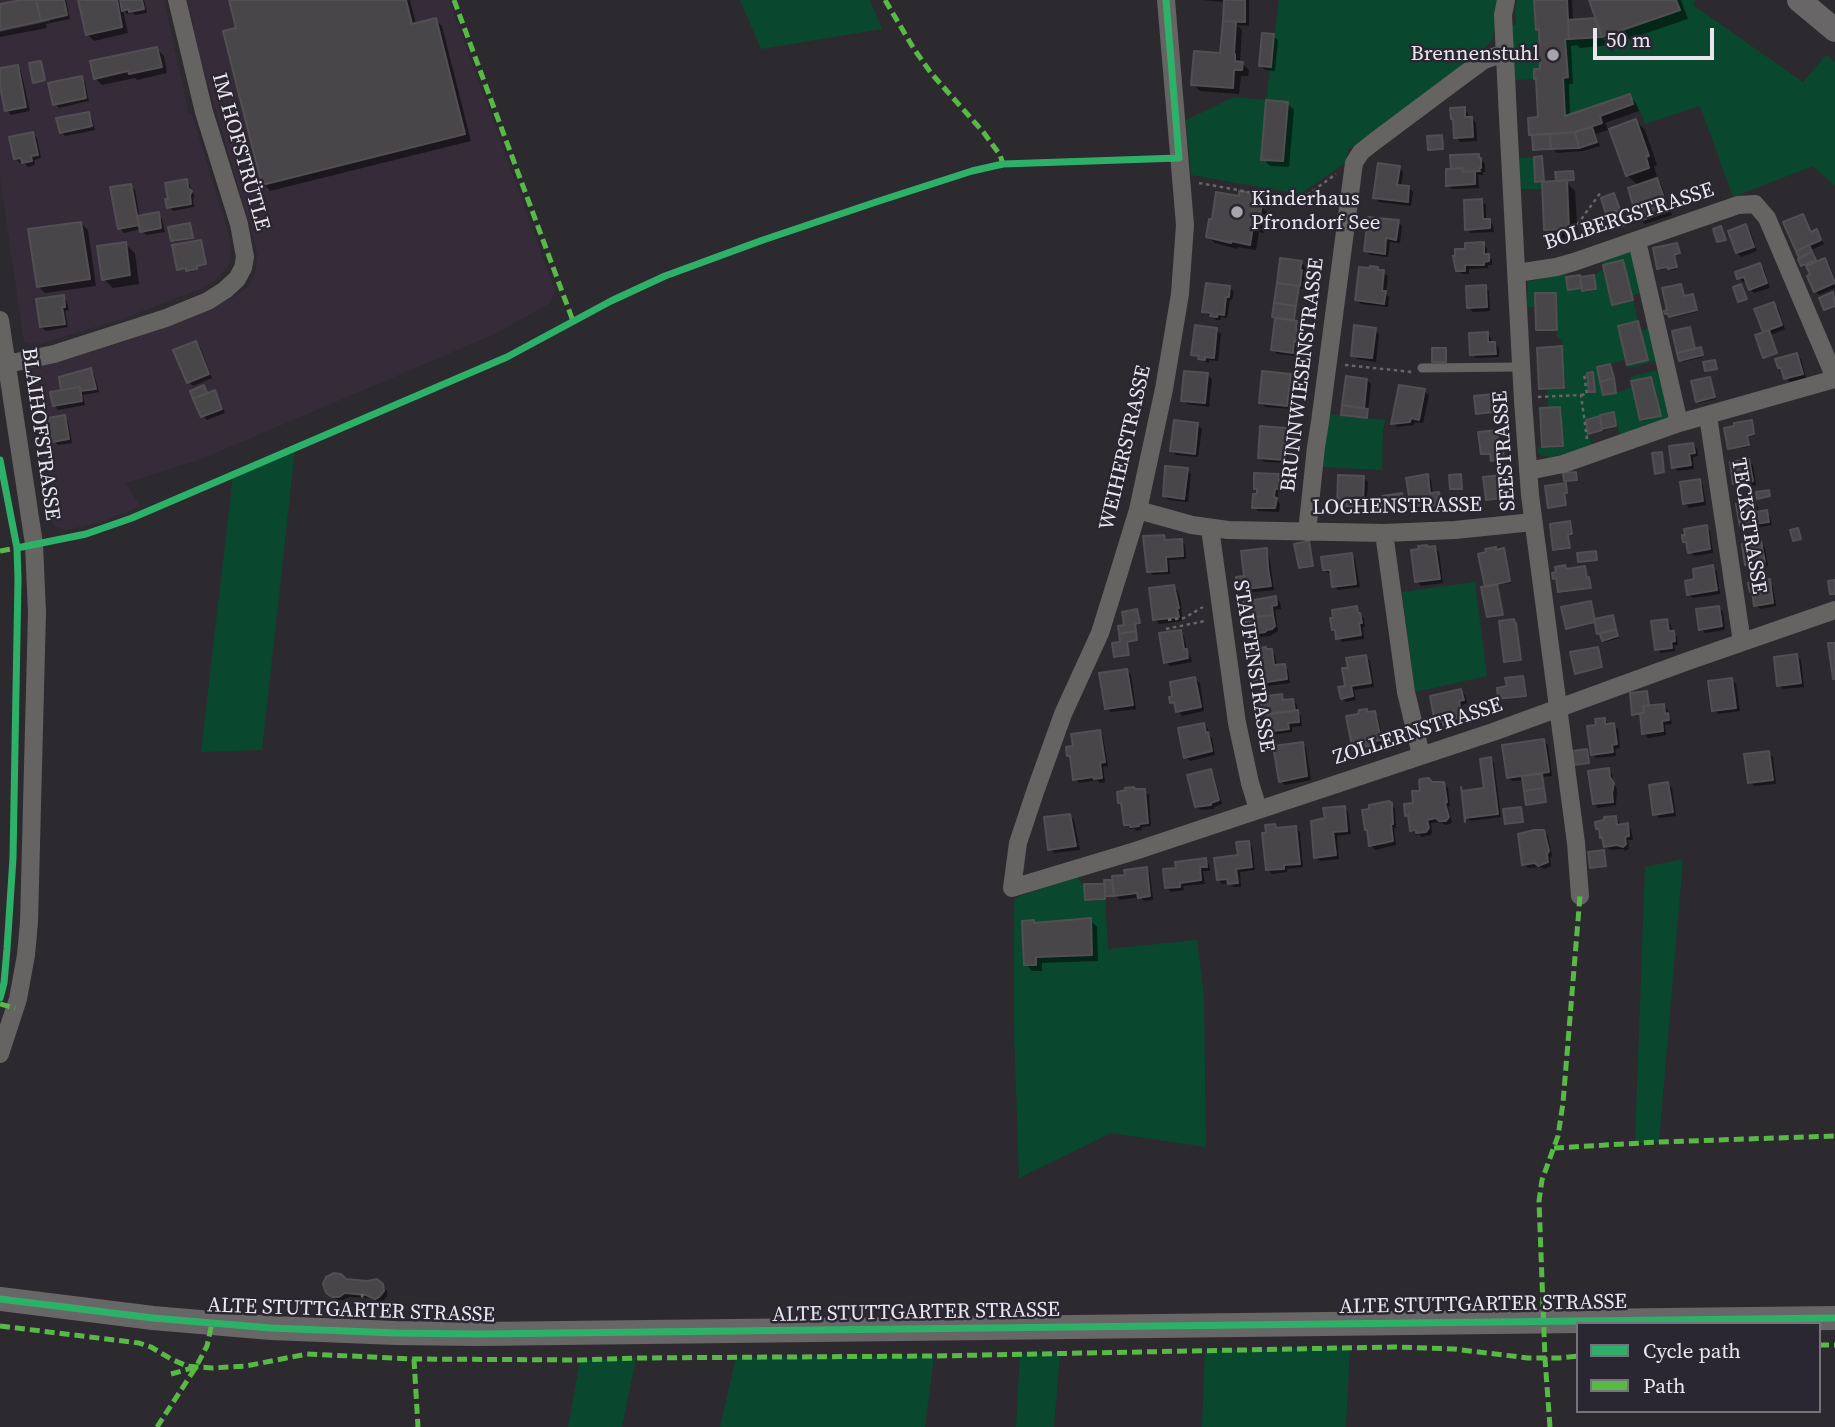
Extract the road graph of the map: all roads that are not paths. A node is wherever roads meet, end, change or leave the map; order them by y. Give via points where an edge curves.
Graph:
1 (177, 0) edge
2 (1166, 0) edge
3 (1506, 0) edge
4 (1799, 0) edge
5 (1835, 30) edge
6 (1505, 53) junction
7 (1637, 241) junction
8 (1517, 273) junction
9 (0, 320) edge
10 (7, 364) junction
11 (1521, 367) junction
12 (1422, 368) road end
13 (1835, 379) edge
14 (6, 405) edge
15 (1709, 416) junction
16 (1679, 423) junction
17 (1528, 471) junction
18 (1138, 510) junction
19 (1533, 522) junction
20 (1210, 528) junction
21 (1307, 531) junction
22 (1384, 533) junction
23 (1835, 610) edge
24 (1742, 642) junction
25 (1558, 709) junction
26 (1421, 755) junction
27 (1258, 809) junction
28 (1012, 888) joint
29 (1580, 896) dead end
30 (0, 1054) edge
31 (0, 1299) edge
32 (1835, 1318) edge

1 - 10 street, IM HOFSTRÜTLE via 239,225 243,268 237,279 208,301 54,354
2 - 18 street, WEIHERSTRASSE via 1185,225 1180,294
3 - 6 street, SEESTRASSE
4 - 5 street
6 - 8 street, SEESTRASSE
6 - 21 street, BRUNNWIESENSTRASSE via 1484,60 1462,76 1361,152 1354,163
7 - 8 street, BOLBERGSTRASSE via 1564,265
7 - 13 street, BOLBERGSTRASSE via 1738,205 1755,204 1767,218
7 - 16 street
8 - 11 street, SEESTRASSE
9 - 10 street, BLAIHOFSTRASSE
10 - 14 street, BLAIHOFSTRASSE
11 - 12 lane
11 - 17 street, SEESTRASSE
13 - 15 street
14 - 30 street, BLAIHOFSTRASSE via 34,544 37,612 29,933 18,999
15 - 16 street
15 - 24 street, TECKSTRASSE
16 - 17 street via 1589,456
17 - 19 street, SEESTRASSE
18 - 20 street, LOCHENSTRASSE
18 - 28 street, WEIHERSTRASSE via 1100,633 1063,714 1030,805 1018,843
19 - 22 street, LOCHENSTRASSE
19 - 25 street, SEESTRASSE
20 - 21 street, LOCHENSTRASSE
20 - 27 street, STAUFENSTRASSE via 1237,723
21 - 22 street, LOCHENSTRASSE
22 - 26 street via 1406,692
23 - 24 street, ZOLLERNSTRASSE
24 - 25 street, ZOLLERNSTRASSE
25 - 26 street, ZOLLERNSTRASSE
25 - 29 street, SEESTRASSE
26 - 27 street, ZOLLERNSTRASSE
27 - 28 street, ZOLLERNSTRASSE
31 - 32 street, ALTE STUTTGARTER STRASSE via 271,1328 478,1334

